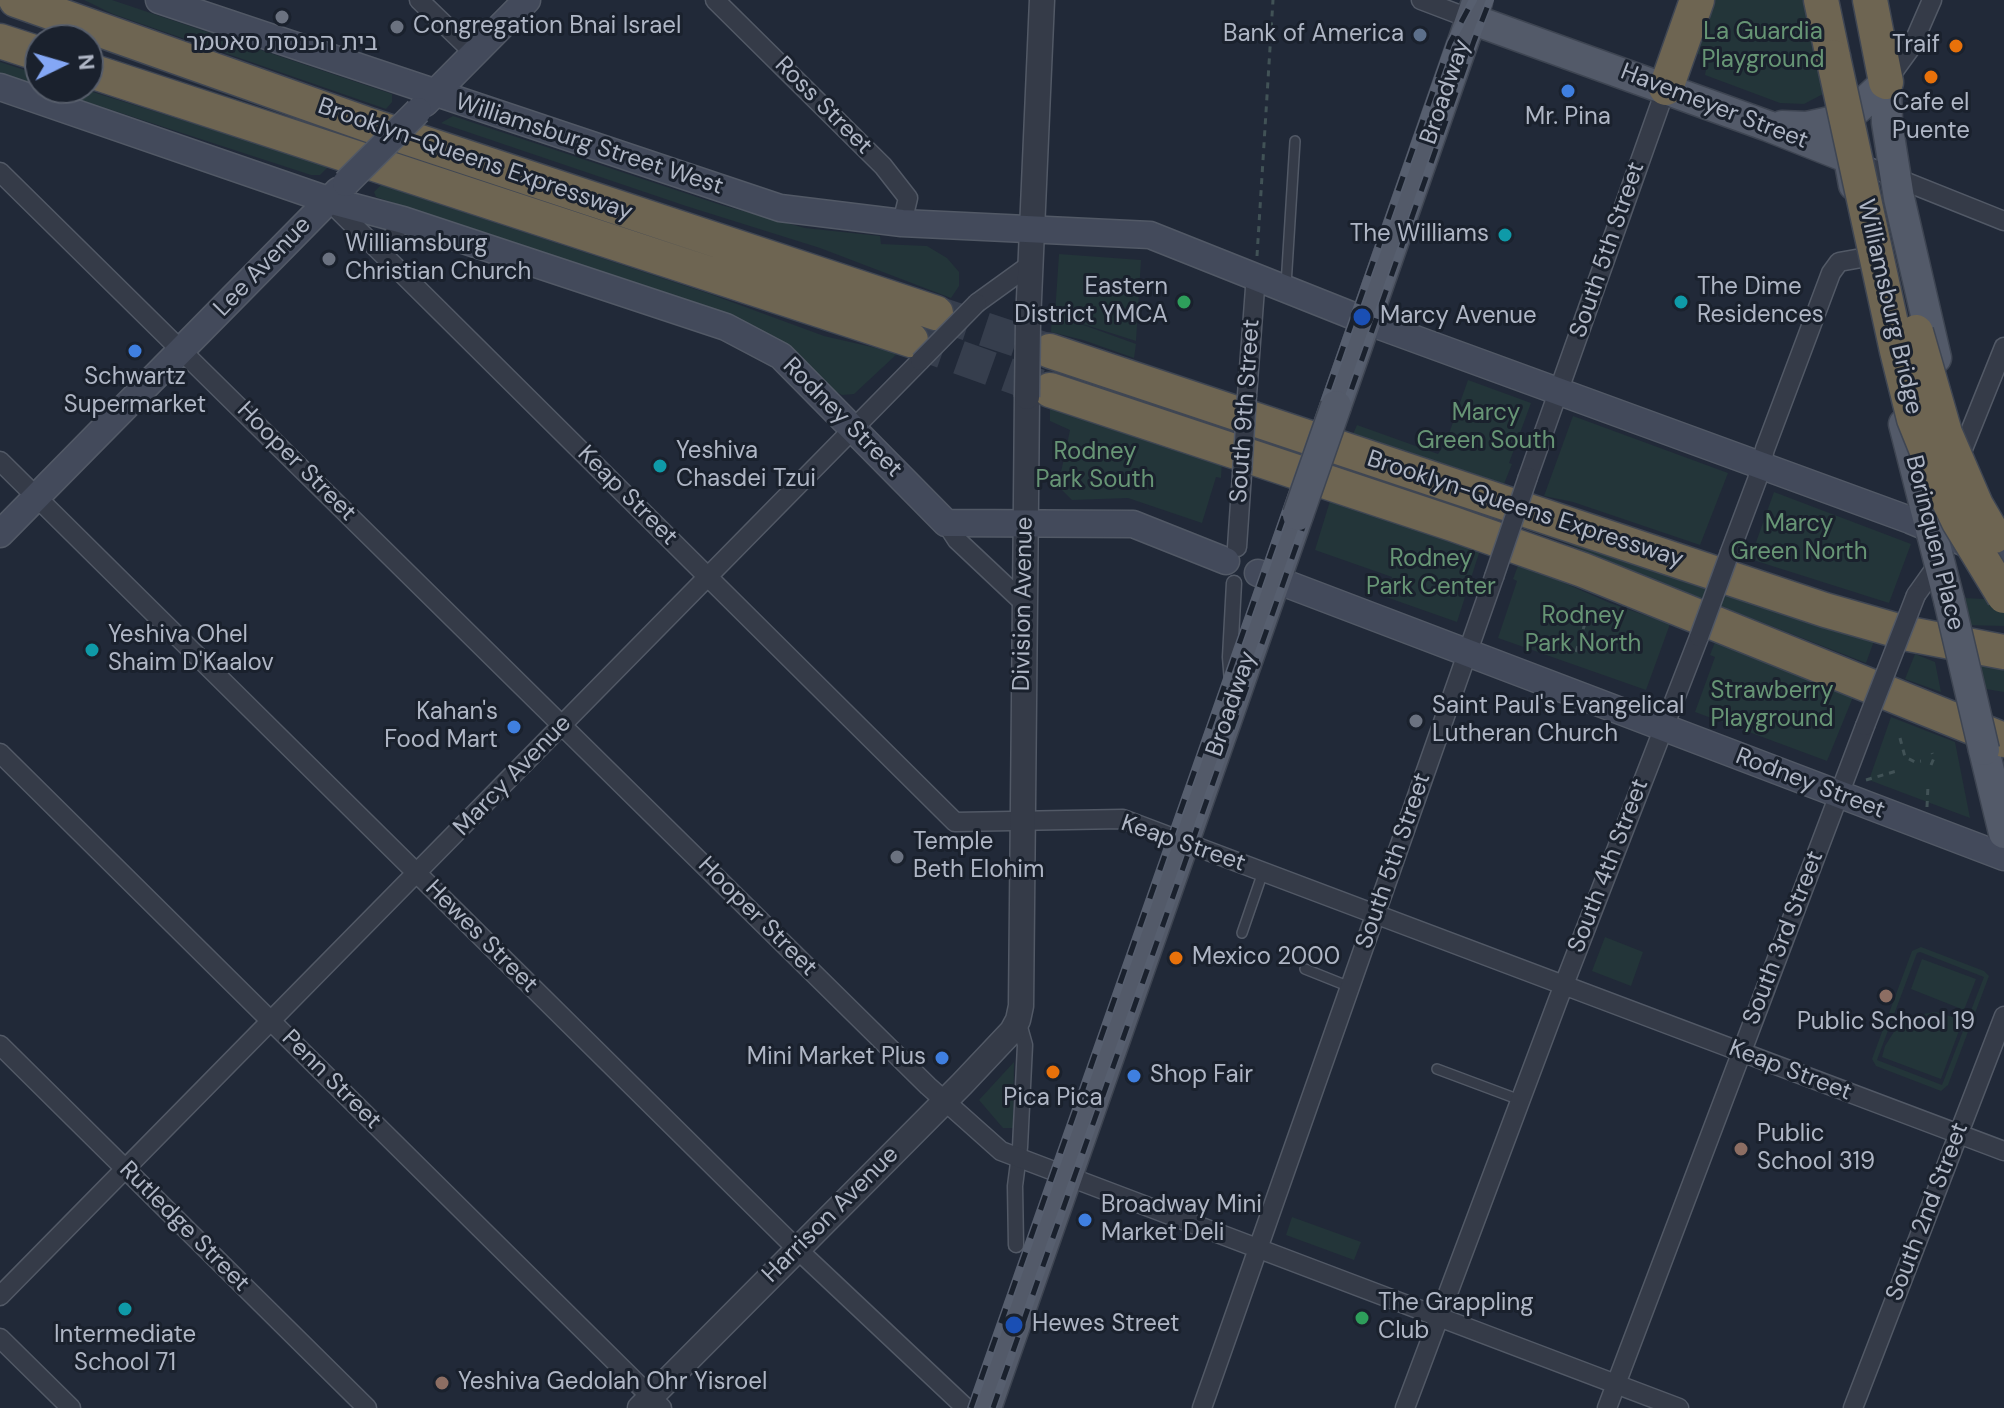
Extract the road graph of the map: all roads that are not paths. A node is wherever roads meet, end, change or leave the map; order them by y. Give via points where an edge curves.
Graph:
1 (16, 0) edge
2 (159, 0) edge
3 (419, 0) edge
4 (527, 0) edge
5 (715, 0) edge
6 (1421, 0) edge
7 (1697, 0) edge
8 (1821, 0) edge
9 (1844, 0) edge
10 (1870, 0) edge
11 (1932, 0) edge
12 (1036, 1) edge
13 (1475, 9) edge
14 (0, 41) edge
15 (24, 49) edge
16 (474, 53) junction
17 (1844, 54) junction
18 (104, 75) edge
19 (1886, 82) junction
20 (0, 87) edge
21 (1666, 88) junction
22 (426, 102) junction
23 (1768, 126) junction
24 (1295, 141) dead end
25 (1849, 158) junction
26 (0, 172) edge
27 (1896, 177) junction
28 (337, 192) junction
29 (403, 220) junction
30 (2004, 221) edge
31 (902, 223) junction
32 (1032, 230) junction
33 (382, 253) junction
34 (1867, 257) junction
35 (1031, 264) junction
36 (1256, 275) junction
37 (1286, 288) junction
38 (936, 313) tunnel mouth
39 (1366, 321) junction
40 (2004, 347) edge
41 (182, 350) junction
42 (915, 350) junction
43 (1050, 351) tunnel mouth
44 (1559, 391) junction
45 (1038, 393) junction
46 (855, 429) junction
47 (1963, 449) junction
48 (0, 461) edge
49 (1760, 465) junction
50 (36, 497) junction
51 (946, 523) junction
52 (1025, 525) junction
53 (2004, 526) edge
54 (1929, 529) junction
55 (0, 534) edge
56 (2004, 557) edge
57 (1938, 564) junction
58 (1246, 568) junction
59 (709, 577) junction
60 (2004, 596) edge
61 (1949, 600) junction
62 (1024, 603) junction
63 (2004, 652) edge
64 (1467, 653) junction
65 (1233, 699) junction
66 (563, 725) junction
67 (1664, 728) junction
68 (1994, 745) edge
69 (0, 753) edge
70 (1839, 795) junction
71 (1023, 821) junction
72 (2004, 833) edge
73 (1184, 842) junction
74 (2004, 857) edge
75 (1263, 872) junction
76 (417, 873) junction
77 (1375, 915) junction
78 (1242, 933) dead end
79 (1305, 969) dead end
80 (1564, 985) junction
81 (1350, 987) junction
82 (2004, 1016) edge
83 (1018, 1020) junction
84 (271, 1021) junction
85 (0, 1045) edge
86 (1741, 1053) junction
87 (1437, 1069) dead end
88 (1520, 1100) junction
89 (944, 1101) junction
90 (1957, 1134) junction
91 (2004, 1151) edge
92 (1018, 1159) junction
93 (125, 1169) junction
94 (1066, 1177) junction
95 (1016, 1245) dead end
96 (797, 1249) junction
97 (1258, 1249) junction
98 (0, 1296) edge
99 (1439, 1318) junction
100 (0, 1338) edge
101 (1616, 1384) junction
102 (651, 1404) edge
103 (71, 1408) edge
104 (367, 1408) edge
105 (966, 1408) edge
106 (986, 1408) edge
107 (1202, 1408) edge
108 (1405, 1408) edge
109 (1607, 1408) edge
110 (1679, 1408) edge
111 (1853, 1408) edge

1 - 38 highway, Brooklyn-Queens Expressway via 369,125
2 - 22 main road, Williamsburg Street West
3 - 16 street
4 - 16 main road, Lee Avenue
5 - 31 street, Ross Street via 883,166 908,198
6 - 13 street, Havemeyer Street
7 - 21 highway
8 - 17 highway, Williamsburg Bridge
9 - 17 highway, Williamsburg Bridge
10 - 19 highway
11 - 19 street via 1912,46
12 - 32 street, Division Avenue
13 - 21 main road, Havemeyer Street
13 - 39 main road, Broadway
14 - 15 highway
16 - 22 main road, Lee Avenue
17 - 56 highway, Williamsburg Bridge, bridge via 1937,410 1964,480
17 - 60 highway, Williamsburg Bridge, bridge via 1914,419 1949,504
18 - 42 highway, Brooklyn-Queens Expressway
19 - 23 main road via 1835,121
19 - 27 main road, Borinquen Place
20 - 28 main road, Rodney Street
21 - 23 main road, Havemeyer Street
21 - 44 street, South 5th Street
22 - 28 main road, Lee Avenue, bridge
22 - 31 main road, Williamsburg Street West via 780,208
23 - 25 main road, Havemeyer Street
24 - 37 lane
25 - 27 street, Havemeyer Street
25 - 34 main road, Borinquen Place
26 - 41 street, Hooper Street
27 - 30 street, Havemeyer Street
27 - 47 main road, Borinquen Place via 1946,401
28 - 29 main road, Rodney Street
28 - 33 street, Keap Street
28 - 41 main road, Lee Avenue
29 - 33 street
29 - 46 main road, Rodney Street via 726,327 781,356
31 - 32 main road, Williamsburg Street West
32 - 35 street, Division Avenue
32 - 36 main road via 1150,235
33 - 59 street, Keap Street
34 - 49 street, South 4th Street via 1839,262 1831,273
34 - 54 main road, Borinquen Place
35 - 42 street, Marcy Avenue, bridge
35 - 45 street, Division Avenue, bridge via 1028,322
36 - 37 main road
36 - 58 street, South 9th Street, bridge via 1242,474
37 - 39 main road
39 - 44 main road
39 - 58 main road, Broadway, bridge via 1298,515
40 - 47 street
41 - 50 main road, Lee Avenue
41 - 66 street, Hooper Street
42 - 46 street, Marcy Avenue
43 - 63 highway, Brooklyn-Queens Expressway via 1825,610 1909,634
44 - 49 main road
44 - 64 street, South 5th Street, bridge
45 - 52 street, Division Avenue
45 - 68 highway, Brooklyn-Queens Expressway via 1583,570
46 - 51 main road, Rodney Street
46 - 59 street, Marcy Avenue
47 - 53 main road, Borinquen Place
48 - 50 street, Hewes Street
49 - 54 main road
49 - 67 street, South 4th Street, bridge
50 - 55 main road, Lee Avenue
50 - 76 street, Hewes Street
51 - 52 main road, Rodney Street
51 - 62 street, Rodney Street
52 - 58 main road, Rodney Street via 1133,524
52 - 62 street, Division Avenue
54 - 56 main road
54 - 57 main road, Borinquen Place
56 - 57 main road via 1974,554
56 - 61 main road via 1977,561 1962,571
57 - 61 main road, Borinquen Place
57 - 70 street, South 3rd Street, bridge via 1916,595
58 - 64 main road, Rodney Street
58 - 65 main road, Broadway
58 - 65 street, South 9th Street via 1230,657
59 - 66 street, Marcy Avenue
59 - 71 street, Keap Street via 955,822
61 - 68 main road, Borinquen Place, bridge
62 - 71 street, Division Avenue
64 - 67 main road, Rodney Street
64 - 77 street, South 5th Street
65 - 73 main road, Broadway
66 - 76 street, Marcy Avenue
66 - 89 street, Hooper Street
67 - 70 main road, Rodney Street
67 - 80 street, South 4th Street
68 - 72 main road, Borinquen Place
69 - 84 street, Penn Street
70 - 74 main road, Rodney Street
70 - 86 street, South 3rd Street
71 - 73 street, Keap Street via 1123,819
71 - 83 street, Division Avenue
73 - 75 street, Keap Street
73 - 94 main road, Broadway
75 - 77 street, Keap Street
75 - 78 lane
76 - 84 street, Marcy Avenue
76 - 96 street, Hewes Street
77 - 80 street, Keap Street
77 - 81 street, South 5th Street
79 - 81 lane
80 - 86 street, Keap Street
80 - 88 street, South 4th Street
81 - 97 street, South 5th Street
82 - 90 street, South 2nd Street
83 - 89 street, Harrison Avenue
83 - 92 street, Division Avenue via 1025,1045
84 - 93 street, Marcy Avenue
84 - 102 street, Penn Street
85 - 93 street, Rutledge Street
86 - 90 street, Keap Street
86 - 101 street, South 3rd Street
87 - 88 lane
88 - 99 street, South 4th Street
89 - 92 street, Hooper Street via 1001,1151
89 - 96 street, Harrison Avenue
90 - 91 street, Keap Street
90 - 111 street, South 2nd Street
92 - 94 street, Hooper Street
92 - 95 street
93 - 98 street, Marcy Avenue
93 - 104 street, Rutledge Street
94 - 97 street, Hooper Street
94 - 106 main road, Broadway
96 - 102 street, Harrison Avenue
96 - 105 street, Hewes Street
97 - 99 street, Hooper Street
97 - 107 street, South 5th Street
99 - 101 street, Hooper Street
99 - 108 street, South 4th Street
100 - 103 street
101 - 109 street, South 3rd Street
101 - 110 street, Hooper Street

